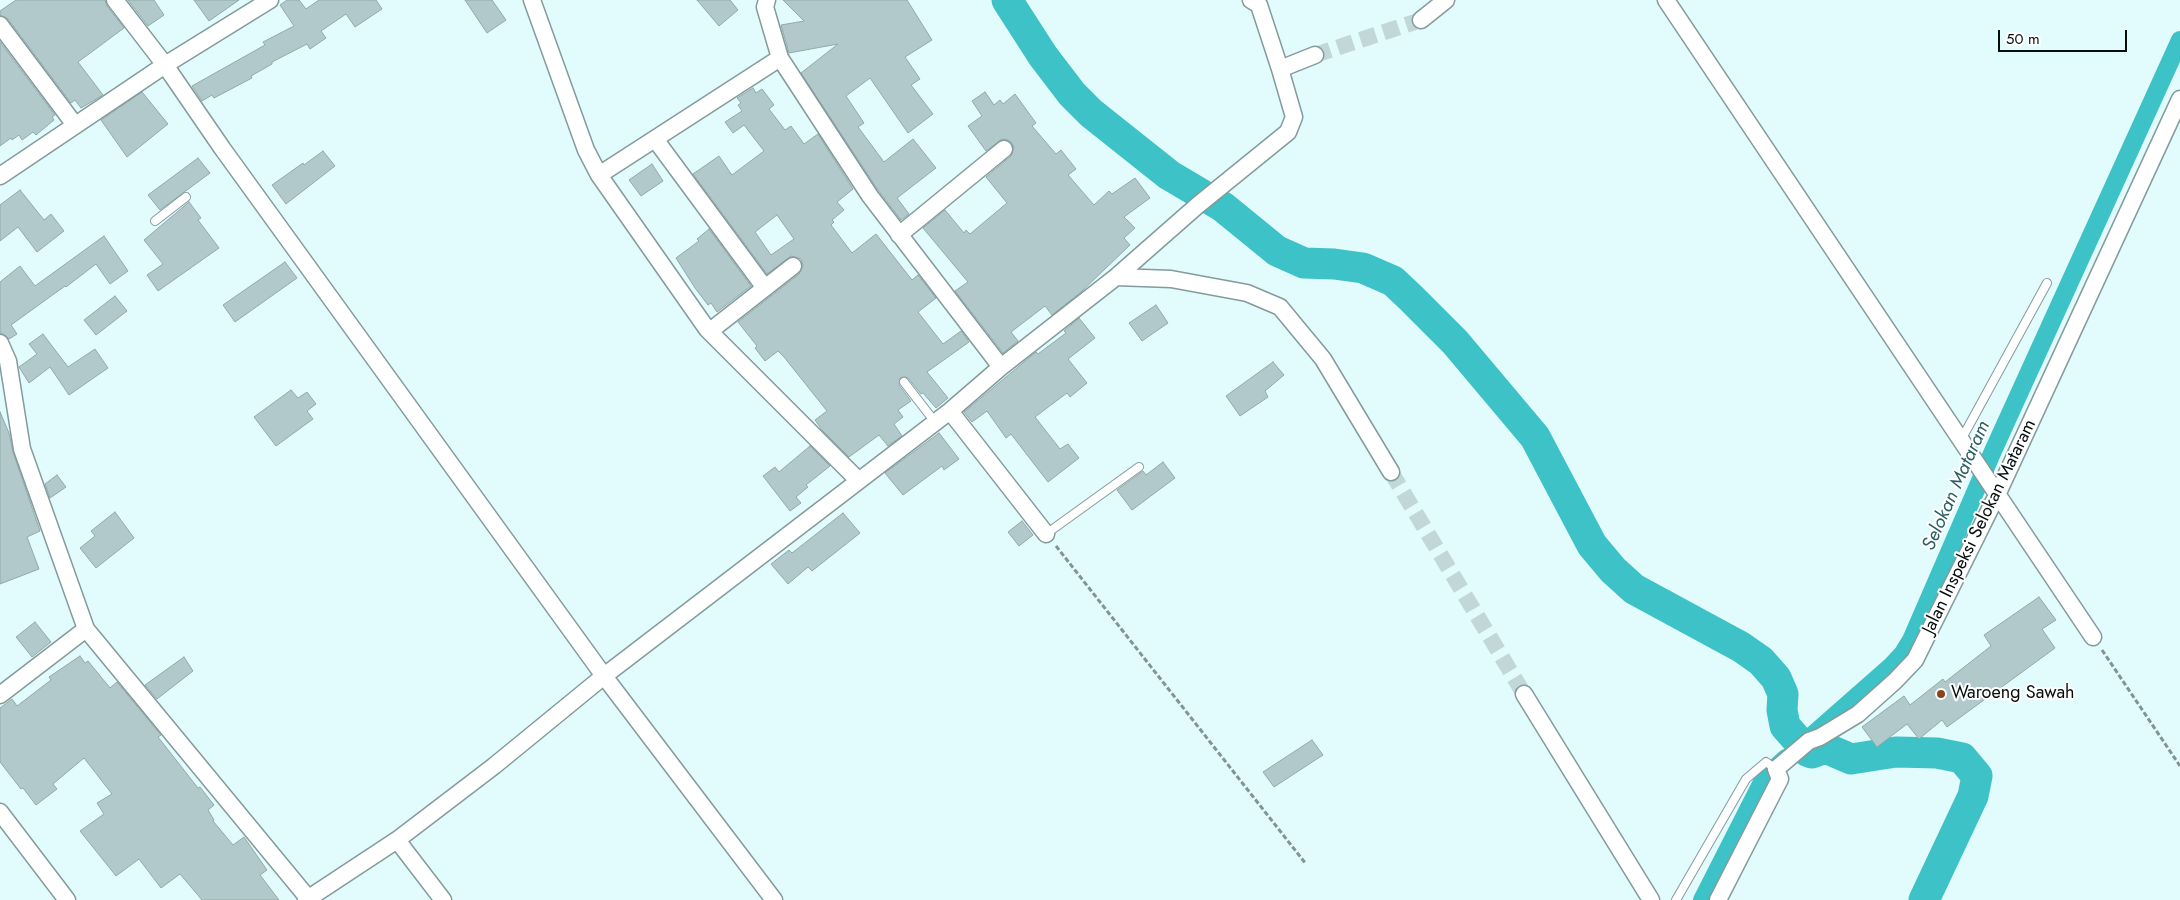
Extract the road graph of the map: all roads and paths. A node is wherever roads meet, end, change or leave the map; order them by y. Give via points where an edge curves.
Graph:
1 (115, 0) edge
2 (270, 0) edge
3 (532, 0) edge
4 (767, 0) edge
5 (1446, 0) edge
6 (1666, 0) edge
7 (1256, 2) edge
8 (1421, 20) tunnel mouth
9 (0, 26) edge
10 (1315, 55) tunnel mouth
11 (780, 58) junction
12 (165, 65) junction
13 (1280, 68) junction
14 (2180, 99) edge
15 (75, 125) junction
16 (655, 139) junction
17 (1004, 149) dead end
18 (599, 175) junction
19 (0, 176) edge
20 (186, 197) dead end
21 (155, 221) dead end
22 (899, 235) junction
23 (793, 266) dead end
24 (1116, 277) junction
25 (2047, 283) dead end
26 (765, 288) junction
27 (710, 331) junction
28 (0, 343) edge
29 (1001, 367) junction
30 (904, 382) dead end
31 (950, 411) junction
32 (935, 422) junction
33 (1963, 443) junction
34 (1139, 467) dead end
35 (1391, 472) tunnel mouth
36 (858, 480) junction
37 (1993, 489) junction
38 (1046, 534) junction
39 (86, 629) junction
40 (2093, 637) joint
41 (604, 676) junction
42 (3, 687) edge
43 (1524, 694) tunnel mouth
44 (2180, 766) edge
45 (1774, 770) junction
46 (0, 812) edge
47 (397, 840) junction
48 (1306, 864) dead end
49 (307, 899) edge
50 (67, 900) edge
51 (443, 900) edge
52 (774, 900) edge
53 (1650, 900) edge
54 (1676, 900) edge
55 (1718, 900) edge

1 - 12 street
2 - 12 street
3 - 18 street via 586,150
4 - 11 street via 765,7
5 - 8 street
6 - 33 street
7 - 13 street
9 - 15 street
10 - 13 street
11 - 16 street
11 - 22 street
12 - 15 street
12 - 41 street via 228,166
13 - 24 street via 1294,116 1288,132
14 - 37 street, Jalan Inspeksi Selokan Mataram
15 - 19 street
16 - 18 street
16 - 26 street
17 - 22 street
18 - 27 street
20 - 21 lane
22 - 29 street
23 - 26 street
24 - 29 street
24 - 35 street via 1170,279 1247,293 1280,307 1323,359
25 - 33 lane
26 - 27 street
27 - 36 street
28 - 39 street via 8,361 22,449
29 - 31 street
30 - 32 lane
31 - 32 street
31 - 38 street
32 - 36 street
33 - 37 street
34 - 38 lane
36 - 41 street
37 - 40 street
37 - 45 street, Jalan Inspeksi Selokan Mataram via 1915,660 1858,714 1809,741
38 - 48 path
39 - 42 street
39 - 49 street
40 - 44 path
41 - 47 street
41 - 52 street
43 - 53 street
45 - 54 lane via 1746,778
45 - 55 street, Jalan Inspeksi Selokan Mataram
46 - 50 street
47 - 49 street
47 - 51 street

